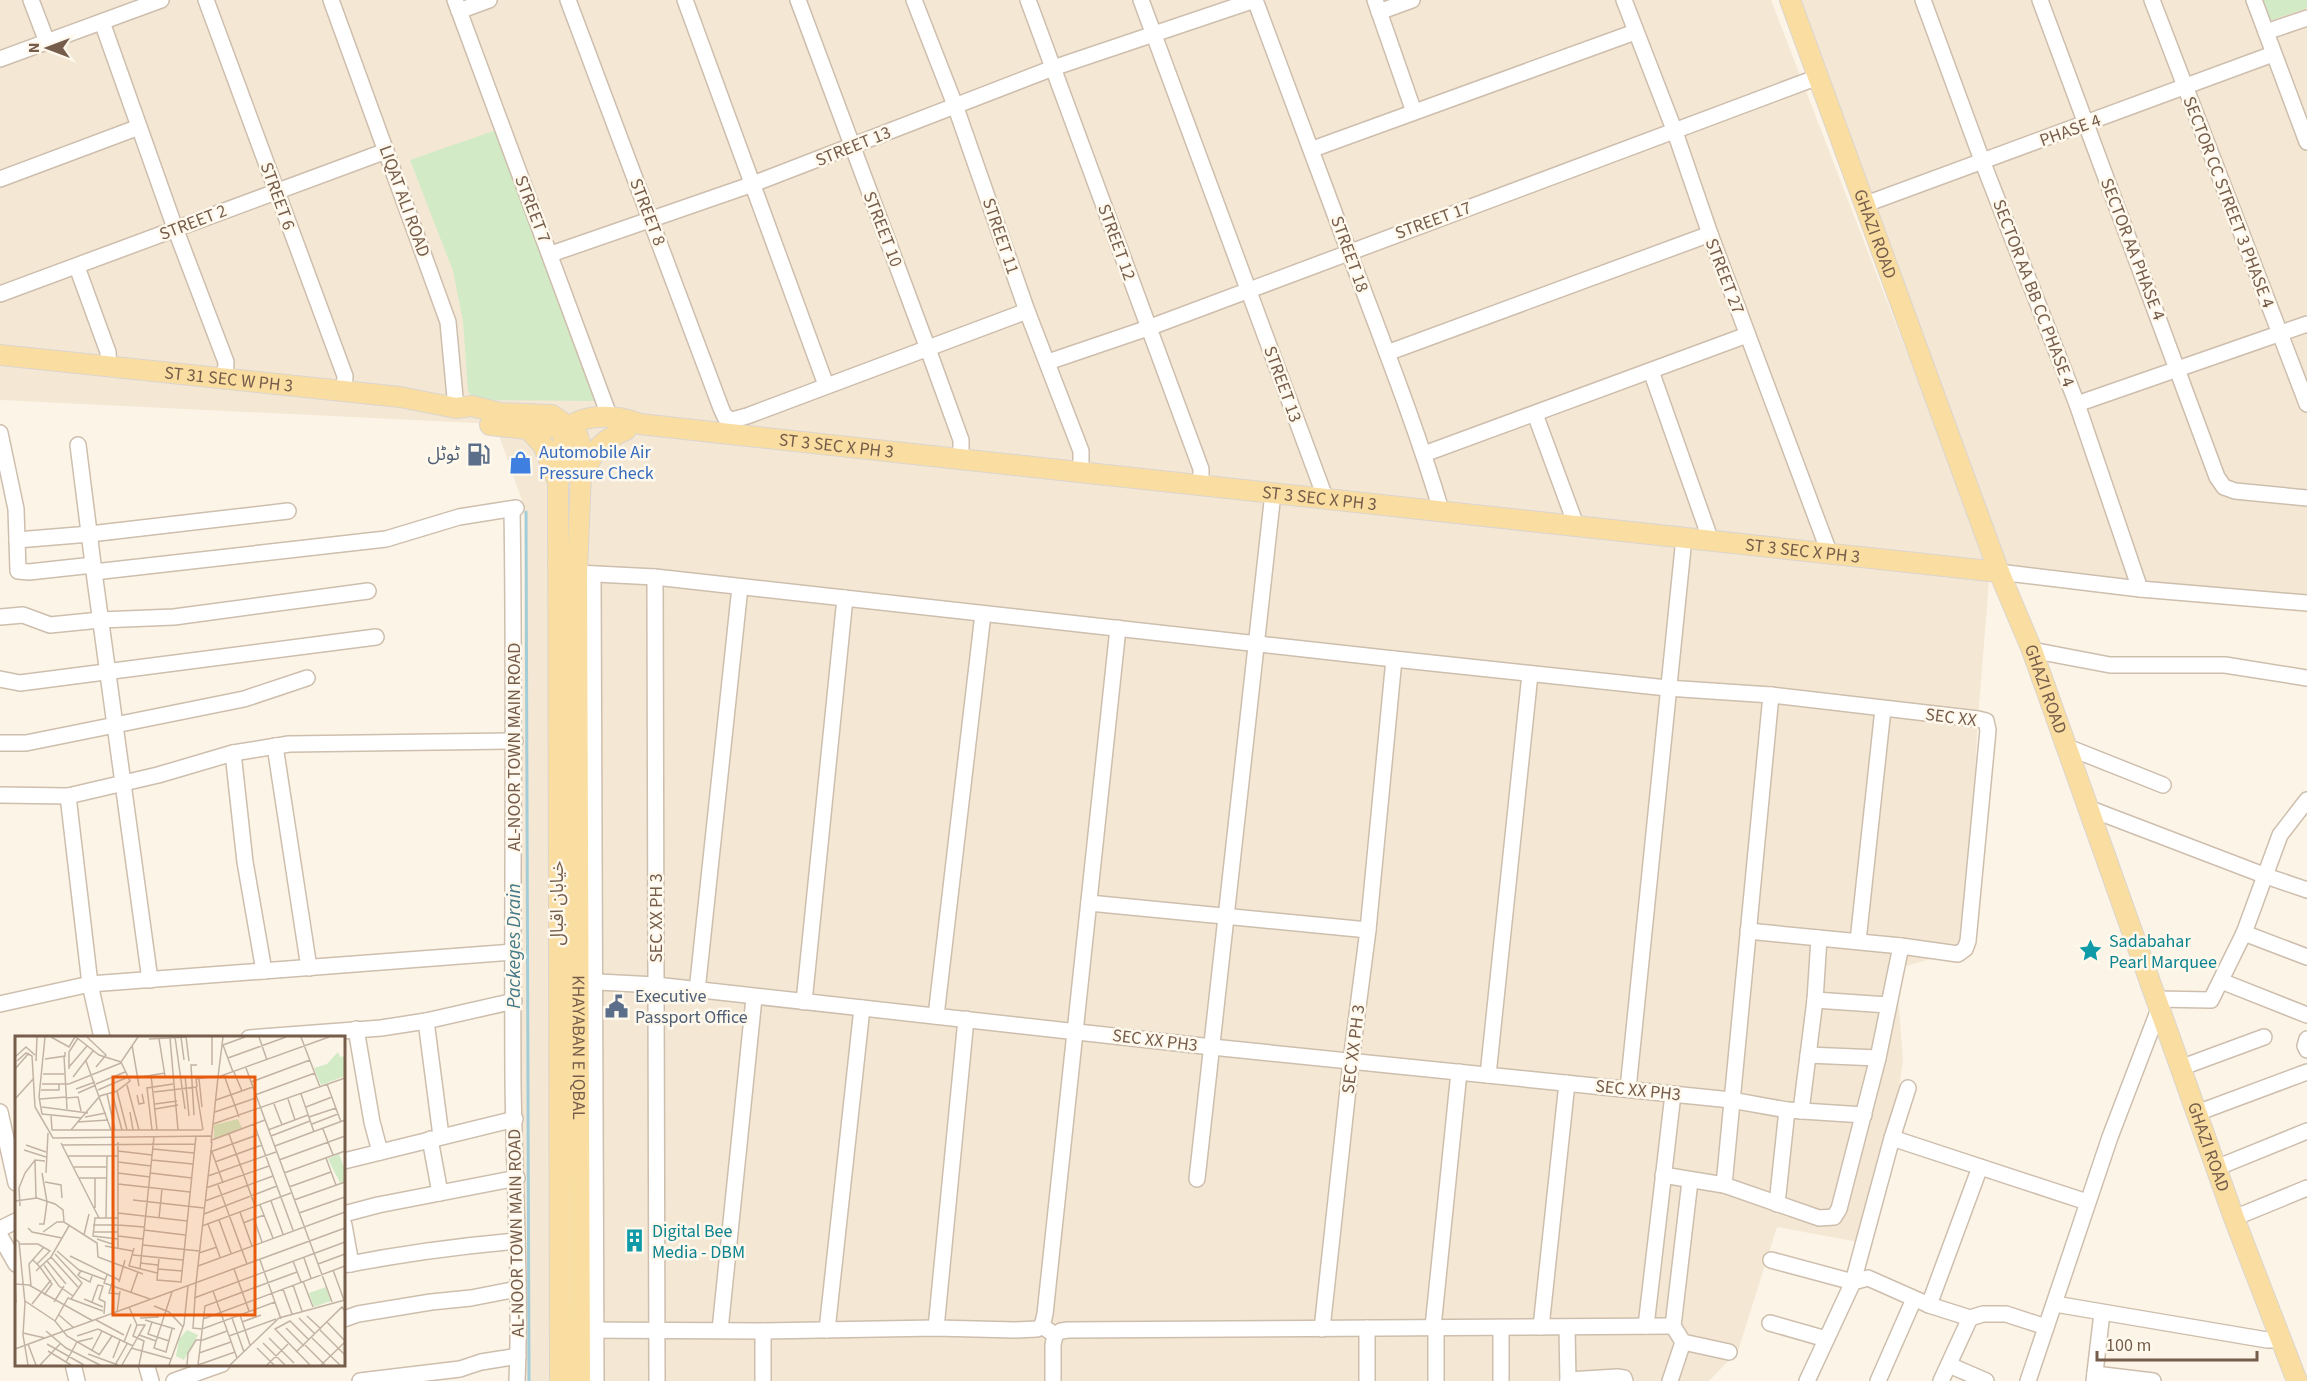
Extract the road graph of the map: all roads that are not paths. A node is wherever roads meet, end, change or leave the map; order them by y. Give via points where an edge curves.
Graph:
1 (31, 0) edge
2 (161, 0) edge
3 (206, 0) edge
4 (331, 0) edge
5 (489, 0) edge
6 (568, 0) edge
7 (685, 0) edge
8 (798, 0) edge
9 (914, 0) edge
10 (1028, 0) edge
11 (1141, 0) edge
12 (1255, 0) edge
13 (1412, 0) edge
14 (1624, 0) edge
15 (1790, 0) edge
16 (1923, 0) edge
17 (2040, 0) edge
18 (2152, 0) edge
19 (2254, 0) edge
20 (457, 5) edge
21 (1377, 6) edge
22 (2307, 18) edge
23 (102, 22) junction
24 (1635, 32) junction
25 (2266, 32) junction
26 (1154, 34) junction
27 (47, 42) junction
28 (2273, 54) junction
29 (0, 59) edge
30 (1053, 68) junction
31 (1818, 77) junction
32 (2184, 87) junction
33 (955, 105) junction
34 (1414, 112) junction
35 (2085, 124) junction
36 (139, 127) junction
37 (1675, 132) junction
38 (2307, 142) edge
39 (852, 146) junction
40 (1313, 149) junction
41 (386, 151) junction
42 (1983, 163) junction
43 (0, 179) edge
44 (753, 184) junction
45 (276, 191) junction
46 (1866, 204) junction
47 (652, 220) junction
48 (175, 228) junction
49 (1710, 234) junction
50 (1349, 251) junction
51 (550, 254) junction
52 (78, 267) junction
53 (1248, 289) junction
54 (0, 294) edge
55 (1027, 311) junction
56 (2307, 324) edge
57 (1148, 328) junction
58 (2281, 333) junction
59 (1748, 335) junction
60 (928, 349) junction
61 (1387, 353) junction
62 (0, 355) edge
63 (1048, 362) junction
64 (109, 367) junction
65 (2178, 369) junction
66 (1651, 371) junction
67 (225, 380) junction
68 (826, 385) junction
69 (344, 392) junction
70 (2077, 404) junction
71 (2307, 404) edge
72 (456, 408) junction
73 (1535, 414) junction
74 (534, 422) junction
75 (621, 422) junction
76 (731, 427) junction
77 (571, 428) junction
78 (0, 433) edge
79 (78, 445) dead end
80 (1424, 454) junction
81 (962, 459) junction
82 (1081, 472) junction
83 (580, 481) junction
84 (558, 482) junction
85 (1201, 486) junction
86 (1273, 493) junction
87 (1325, 497) junction
88 (2307, 498) edge
89 (1441, 510) junction
90 (288, 511) dead end
91 (1576, 525) junction
92 (90, 534) junction
93 (1684, 538) junction
94 (17, 540) junction
95 (1711, 540) junction
96 (1829, 552) junction
97 (94, 569) junction
98 (1999, 572) junction
99 (585, 573) junction
100 (655, 578) junction
101 (740, 587) junction
102 (2140, 589) junction
103 (368, 591) dead end
104 (845, 598) junction
105 (2307, 603) edge
106 (983, 614) junction
107 (0, 617) edge
108 (100, 620) junction
109 (1118, 628) junction
110 (376, 637) dead end
111 (1257, 644) junction
112 (2032, 650) junction
113 (1394, 659) junction
114 (107, 671) junction
115 (1530, 674) junction
116 (307, 678) dead end
117 (2307, 678) edge
118 (0, 679) edge
119 (1667, 688) junction
120 (1772, 695) junction
121 (1882, 709) junction
122 (114, 725) junction
123 (515, 741) junction
124 (0, 743) edge
125 (275, 746) junction
126 (2066, 746) junction
127 (233, 753) junction
128 (122, 784) junction
129 (2163, 785) dead end
130 (0, 795) edge
131 (68, 796) junction
132 (2307, 801) edge
133 (2088, 808) junction
134 (2266, 876) junction
135 (2307, 890) edge
136 (1089, 903) junction
137 (1226, 918) junction
138 (1368, 930) junction
139 (1748, 931) junction
140 (2244, 933) junction
141 (1819, 938) junction
142 (1858, 941) junction
143 (1901, 946) junction
144 (514, 952) junction
145 (2307, 957) edge
146 (309, 968) junction
147 (264, 971) junction
148 (150, 980) junction
149 (587, 981) junction
150 (2221, 981) junction
151 (90, 984) junction
152 (656, 985) junction
153 (697, 991) junction
154 (754, 998) junction
155 (1815, 1000) junction
156 (514, 1001) junction
157 (804, 1002) junction
158 (0, 1004) edge
159 (2158, 1004) junction
160 (1888, 1005) junction
161 (862, 1008) junction
162 (936, 1016) junction
163 (2307, 1016) edge
164 (966, 1019) junction
165 (426, 1021) junction
166 (356, 1029) junction
167 (1075, 1031) junction
168 (102, 1036) edge
169 (273, 1036) edge
170 (2264, 1037) dead end
171 (2307, 1039) edge
172 (1212, 1047) junction
173 (2307, 1050) edge
174 (1808, 1054) junction
175 (1878, 1058) junction
176 (1351, 1061) junction
177 (2180, 1068) junction
178 (1459, 1072) junction
179 (2307, 1072) edge
180 (1488, 1075) junction
181 (1567, 1083) junction
182 (1908, 1088) dead end
183 (1628, 1089) junction
184 (1673, 1094) junction
185 (1731, 1100) junction
186 (1794, 1110) junction
187 (0, 1112) edge
188 (2197, 1113) junction
189 (1864, 1115) junction
190 (515, 1119) junction
191 (558, 1120) junction
192 (579, 1121) junction
193 (2307, 1131) edge
194 (435, 1137) junction
195 (1892, 1138) junction
196 (8, 1139) edge
197 (380, 1152) junction
198 (345, 1161) edge
199 (1980, 1167) junction
200 (2216, 1168) junction
201 (1663, 1175) junction
202 (15, 1178) edge
203 (517, 1178) junction
204 (1197, 1179) dead end
205 (1690, 1181) junction
206 (1724, 1185) junction
207 (2307, 1188) edge
208 (440, 1193) junction
209 (2087, 1202) junction
210 (1777, 1204) junction
211 (345, 1214) edge
212 (2234, 1218) junction
213 (15, 1222) edge
214 (0, 1229) edge
215 (0, 1236) edge
216 (345, 1238) edge
217 (517, 1241) junction
218 (1771, 1260) dead end
219 (15, 1262) edge
220 (347, 1265) edge
221 (1853, 1282) junction
222 (517, 1289) junction
223 (1922, 1302) junction
224 (2055, 1304) junction
225 (2102, 1313) junction
226 (1970, 1318) junction
227 (345, 1319) edge
228 (1770, 1323) dead end
229 (1042, 1326) junction
230 (1646, 1326) junction
231 (1673, 1326) junction
232 (1434, 1327) junction
233 (1541, 1327) junction
234 (2046, 1327) junction
235 (936, 1328) junction
236 (1367, 1328) junction
237 (1500, 1328) junction
238 (1567, 1328) junction
239 (1322, 1329) junction
240 (588, 1330) junction
241 (657, 1330) junction
242 (720, 1330) junction
243 (827, 1330) junction
244 (763, 1331) junction
245 (1055, 1335) junction
246 (1826, 1339) junction
247 (2282, 1340) junction
248 (1683, 1341) junction
249 (1729, 1352) dead end
250 (518, 1356) junction
251 (1949, 1365) junction
252 (73, 1366) edge
253 (146, 1366) edge
254 (219, 1366) edge
255 (2095, 1378) edge
256 (77, 1381) edge
257 (151, 1381) edge
258 (174, 1381) edge
259 (360, 1381) edge
260 (517, 1381) edge
261 (560, 1381) edge
262 (580, 1381) edge
263 (596, 1381) edge
264 (657, 1381) edge
265 (763, 1381) edge
266 (1053, 1381) edge
267 (1367, 1381) edge
268 (1436, 1381) edge
269 (1501, 1381) edge
270 (1568, 1381) edge
271 (1625, 1381) edge
272 (1670, 1381) edge
273 (1807, 1381) edge
274 (1878, 1381) edge
275 (1941, 1381) edge
276 (1986, 1381) edge
277 (2028, 1381) edge
278 (2153, 1381) edge
279 (2297, 1381) edge

1 - 27 street
2 - 23 street
3 - 45 street, STREET 6
4 - 41 street, LIQAT ALI ROAD
5 - 20 street
6 - 47 street, STREET 8
7 - 44 street
8 - 39 street, STREET 10
9 - 33 street, STREET 11
10 - 30 street, STREET 12
11 - 26 street, STREET 13
12 - 26 street, STREET 13
12 - 40 street, STREET 18
13 - 21 street
14 - 24 street, STREET 27
15 - 31 main road, GHAZI ROAD
16 - 42 street, SECTOR AA BB CC PHASE 4
17 - 35 street, SECTOR AA PHASE 4
18 - 32 street, SECTOR CC STREET 3 PHASE 4
19 - 25 street
20 - 51 street, STREET 7
21 - 34 street
22 - 25 street
23 - 27 street
23 - 36 street
24 - 34 street
24 - 37 street, STREET 27
25 - 28 street
26 - 30 street, STREET 13
26 - 53 street, STREET 13
27 - 29 street
28 - 32 street, PHASE 4
28 - 38 street
30 - 33 street, STREET 13
30 - 57 street, STREET 12
31 - 37 street, STREET 17
31 - 46 main road, GHAZI ROAD
32 - 35 street, PHASE 4
32 - 58 street, SECTOR CC STREET 3 PHASE 4
33 - 39 street, STREET 13
33 - 55 street, STREET 11
34 - 40 street
35 - 42 street, PHASE 4
35 - 65 street, SECTOR AA PHASE 4
36 - 43 street
36 - 48 street
37 - 49 street, STREET 27
37 - 50 street, STREET 17
39 - 44 street, STREET 13
39 - 60 street, STREET 10
40 - 50 street, STREET 18
41 - 45 street, STREET 2
41 - 72 street, LIQAT ALI ROAD via 448,321
42 - 46 street, PHASE 4
42 - 70 street, SECTOR AA BB CC PHASE 4
44 - 47 street, STREET 13
44 - 68 street
45 - 48 street, STREET 2
45 - 69 street, STREET 6 via 345,376
46 - 98 main road, GHAZI ROAD
47 - 51 street, STREET 13
47 - 76 street, STREET 8
48 - 52 street, STREET 2
48 - 67 street via 226,362
49 - 59 street, STREET 27
49 - 61 street
50 - 53 street, STREET 17
50 - 61 street, STREET 18
51 - 75 street, STREET 7
52 - 54 street, STREET 2
52 - 64 street via 108,352
53 - 57 street, STREET 17
53 - 87 street, STREET 13
55 - 60 street
55 - 63 street, STREET 11
56 - 58 street
57 - 63 street, STREET 17
57 - 85 street, STREET 12 via 1201,469
58 - 65 street
58 - 71 street, SECTOR CC STREET 3 PHASE 4
59 - 66 street
59 - 96 street, STREET 27
60 - 68 street
60 - 81 street, STREET 10 via 961,440
61 - 80 street, STREET 18
62 - 64 main road, ST 31 SEC W PH 3
63 - 82 street, STREET 11 via 1081,451
64 - 67 main road, ST 31 SEC W PH 3
65 - 70 street
65 - 88 street, SECTOR AA PHASE 4 via 2224,487
66 - 73 street
66 - 95 street
67 - 69 main road, ST 31 SEC W PH 3
68 - 76 street via 747,416
69 - 72 main road, ST 31 SEC W PH 3
70 - 102 street, SECTOR AA BB CC PHASE 4
72 - 74 main road, ST 31 SEC W PH 3 via 472,406
73 - 80 street
73 - 91 street
74 - 75 main road via 550,408 598,411
74 - 77 main road, ST 31 SEC W PH 3 via 537,427
74 - 84 main road
75 - 76 main road, ST 3 SEC X PH 3
75 - 77 main road, ST 3 SEC X PH 3
75 - 83 main road via 600,445
76 - 81 main road, ST 3 SEC X PH 3
77 - 83 main road, KHAYABAN E IQBAL via 581,443
77 - 84 main road, خیابان اقبال via 563,441 562,476
78 - 94 street via 16,508
79 - 92 street
80 - 89 street, STREET 18
81 - 82 main road, ST 3 SEC X PH 3
82 - 85 main road, ST 3 SEC X PH 3
83 - 99 main road, KHAYABAN E IQBAL
84 - 191 main road, خیابان اقبال
85 - 86 main road, ST 3 SEC X PH 3
86 - 87 main road, ST 3 SEC X PH 3
86 - 111 street
87 - 89 main road, ST 3 SEC X PH 3
89 - 91 main road, ST 3 SEC X PH 3
90 - 92 street
91 - 93 main road, ST 3 SEC X PH 3
92 - 94 street
92 - 97 street
93 - 95 main road, ST 3 SEC X PH 3
93 - 119 street
94 - 97 street via 18,571
95 - 96 main road, ST 3 SEC X PH 3
96 - 98 main road, ST 3 SEC X PH 3
97 - 108 street
97 - 123 street, AL-NOOR TOWN MAIN ROAD via 386,538 459,517 514,508
98 - 102 street
98 - 112 main road, GHAZI ROAD
99 - 100 street
99 - 149 main road, KHAYABAN E IQBAL
100 - 101 street
100 - 152 street, SEC XX PH 3
101 - 104 street
101 - 153 street
102 - 105 street
103 - 108 street via 174,617
104 - 106 street
104 - 157 street
106 - 109 street
106 - 162 street
107 - 108 street via 23,615 50,625
108 - 114 street
109 - 111 street
109 - 136 street
110 - 114 street
111 - 113 street
111 - 137 street
112 - 117 street via 2110,665 2225,665
112 - 126 main road, GHAZI ROAD
113 - 115 street
113 - 138 street, SEC XX PH 3
114 - 118 street via 20,682
114 - 122 street
115 - 119 street
115 - 180 street
116 - 122 street via 244,699
119 - 120 street
119 - 183 street
120 - 121 street
120 - 139 street
121 - 142 street
121 - 143 street, SEC XX via 1978,719 1986,721 1988,730 1965,949 1958,954
122 - 124 street via 26,743
122 - 128 street
123 - 125 street
123 - 144 street, AL-NOOR TOWN MAIN ROAD
125 - 127 street
125 - 146 street
126 - 129 street
126 - 133 main road, GHAZI ROAD
127 - 128 street
127 - 147 street via 245,862
128 - 131 street
128 - 148 street
130 - 131 street
131 - 151 street
132 - 134 street via 2280,835
133 - 134 street
133 - 159 main road, GHAZI ROAD
134 - 135 street
134 - 140 street
136 - 137 street
136 - 167 street
137 - 138 street
137 - 172 street
138 - 176 street, SEC XX PH 3
139 - 141 street, SEC XX
139 - 185 street
140 - 145 street
140 - 150 street
141 - 142 street, SEC XX
141 - 155 street
142 - 143 street, SEC XX
143 - 160 street
144 - 146 street
144 - 156 street, AL-NOOR TOWN MAIN ROAD
146 - 147 street
147 - 148 street
148 - 151 street
149 - 152 street, SEC XX PH3
149 - 192 main road, KHAYABAN E IQBAL
149 - 240 street
150 - 159 street via 2211,1000
150 - 163 street
151 - 158 street
151 - 168 street
152 - 153 street, SEC XX PH3
152 - 241 street, SEC XX PH 3
153 - 154 street, SEC XX PH3
154 - 157 street, SEC XX PH3
154 - 242 street
155 - 160 street
155 - 174 street
156 - 165 street
156 - 190 street, AL-NOOR TOWN MAIN ROAD
157 - 161 street, SEC XX PH3
159 - 177 main road, GHAZI ROAD
159 - 209 street
160 - 175 street
161 - 162 street, SEC XX PH3
161 - 243 street
162 - 164 street, SEC XX PH3
164 - 167 street, SEC XX PH3
164 - 235 street
165 - 166 street
165 - 194 street
166 - 169 street
166 - 197 street
167 - 172 street, SEC XX PH3
167 - 229 street
170 - 177 street
171 - 173 street
172 - 176 street, SEC XX PH3
172 - 204 street
174 - 175 street
174 - 186 street
175 - 189 street
176 - 178 street, SEC XX PH3
176 - 239 street, SEC XX PH 3
177 - 188 main road, GHAZI ROAD
178 - 180 street, SEC XX PH3
178 - 232 street
179 - 188 street
180 - 181 street, SEC XX PH3
181 - 183 street, SEC XX PH3
181 - 233 street
182 - 195 street
183 - 184 street, SEC XX PH3
184 - 185 street, SEC XX PH3
184 - 201 street
185 - 186 street, SEC XX PH3
185 - 206 street
186 - 189 street, SEC XX PH3
186 - 210 street
187 - 196 street
188 - 200 main road, GHAZI ROAD
189 - 210 street via 1834,1217 1819,1218
190 - 194 street
190 - 203 street, AL-NOOR TOWN MAIN ROAD
191 - 192 main road
191 - 261 main road, خیابان اقبال
192 - 240 main road, KHAYABAN E IQBAL
193 - 200 street
194 - 197 street
194 - 208 street
195 - 199 street
195 - 221 street
196 - 202 street
197 - 198 street
199 - 209 street
199 - 223 street
200 - 212 main road, GHAZI ROAD
201 - 205 street
201 - 230 street
203 - 208 street
203 - 217 street, AL-NOOR TOWN MAIN ROAD
205 - 206 street
205 - 231 street
206 - 210 street
207 - 212 street
208 - 211 street
209 - 224 street
212 - 247 main road, GHAZI ROAD
213 - 214 street
215 - 219 street
216 - 220 street
217 - 220 street via 453,1247
217 - 222 street, AL-NOOR TOWN MAIN ROAD
218 - 221 street
221 - 223 street via 1868,1278
221 - 246 street
222 - 227 street
222 - 250 street, AL-NOOR TOWN MAIN ROAD
223 - 226 street
223 - 274 street
224 - 225 street
224 - 234 street
225 - 247 street
225 - 255 street
226 - 234 street via 2006,1314
226 - 251 street
228 - 246 street
229 - 235 street via 1015,1330
229 - 245 street
230 - 231 street
230 - 238 street
231 - 248 street
232 - 236 street
232 - 237 street
232 - 268 street
233 - 237 street
233 - 238 street
234 - 277 street
235 - 243 street
236 - 239 street
236 - 267 street
237 - 269 street
238 - 270 street
239 - 245 street via 1061,1330
240 - 241 street
240 - 262 main road, KHAYABAN E IQBAL
240 - 263 street
241 - 242 street
241 - 264 street, SEC XX PH 3
242 - 244 street
243 - 244 street
244 - 265 street
245 - 266 street
246 - 273 street
247 - 279 main road, GHAZI ROAD
248 - 249 street
248 - 272 street
250 - 259 street via 460,1369
250 - 260 street, AL-NOOR TOWN MAIN ROAD
251 - 275 street
251 - 276 street
252 - 256 street
253 - 257 street
254 - 258 street
255 - 278 street
270 - 271 street via 1617,1377

